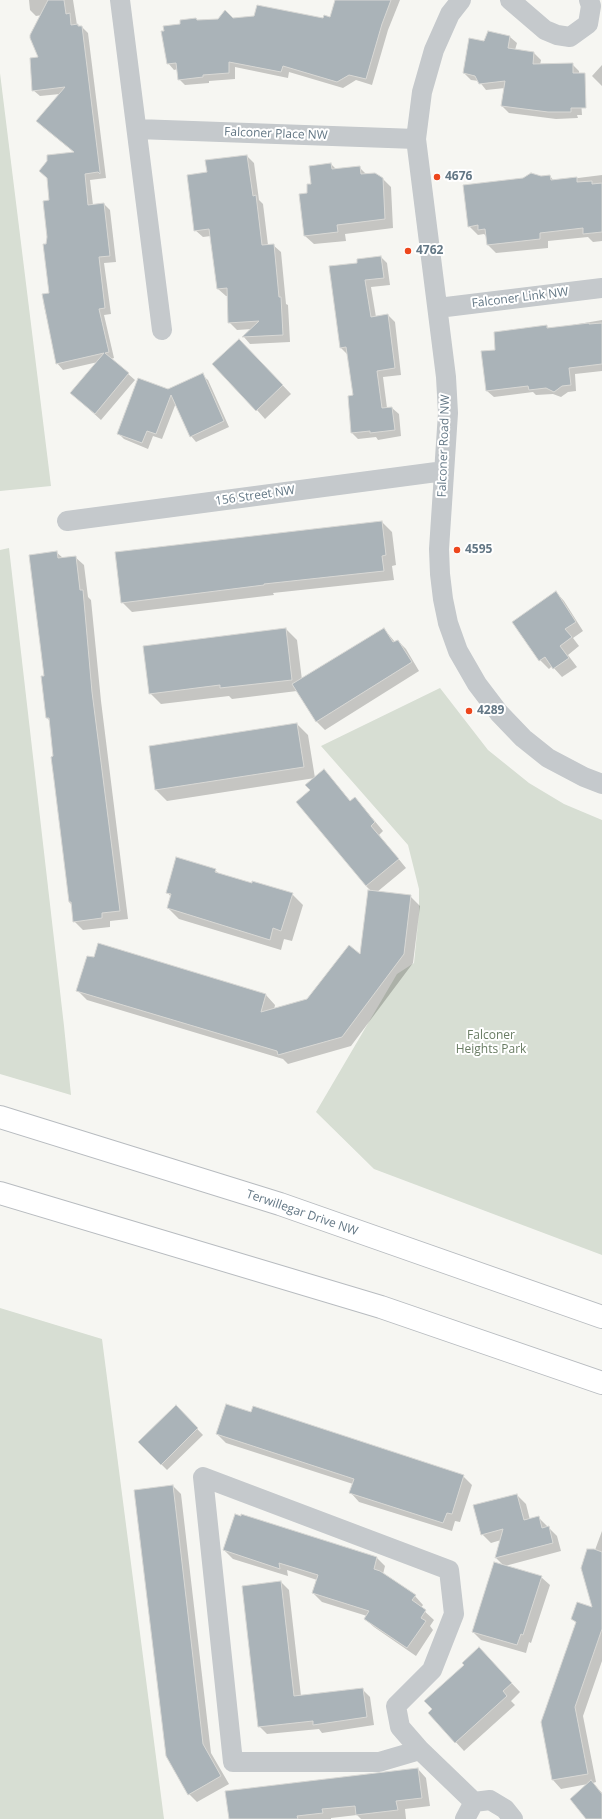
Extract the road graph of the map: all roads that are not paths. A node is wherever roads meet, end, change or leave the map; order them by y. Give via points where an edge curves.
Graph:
1 (120, 0) edge
2 (460, 0) edge
3 (510, 0) edge
4 (589, 0) edge
5 (136, 129) junction
6 (416, 139) junction
7 (602, 288) edge
8 (438, 308) junction
9 (162, 330) dead end
10 (444, 471) junction
11 (67, 521) dead end
12 (602, 784) edge
13 (0, 1117) edge
14 (0, 1193) edge
15 (602, 1317) edge
16 (602, 1383) edge
17 (420, 1750) junction
18 (470, 1811) edge
19 (513, 1819) edge

1 - 5 street
2 - 6 street, Falconer Road NW via 450,14 434,50 422,92
3 - 4 street via 545,30 570,37 588,24 591,6
5 - 6 street, Falconer Place NW
5 - 9 street
6 - 8 street, Falconer Road NW
7 - 8 street, Falconer Link NW
8 - 10 street, Falconer Road NW via 448,413
10 - 11 street, 156 Street NW
10 - 12 street, Falconer Road NW via 440,574 448,623 458,651 494,707 523,738 548,758
13 - 15 main road, Terwillegar Drive NW via 280,1204
14 - 16 main road via 381,1307
17 - 17 street via 379,1762 232,1762 203,1477 449,1570 454,1614 432,1670 396,1706 400,1727
17 - 18 street
18 - 19 street via 490,1800 505,1809

